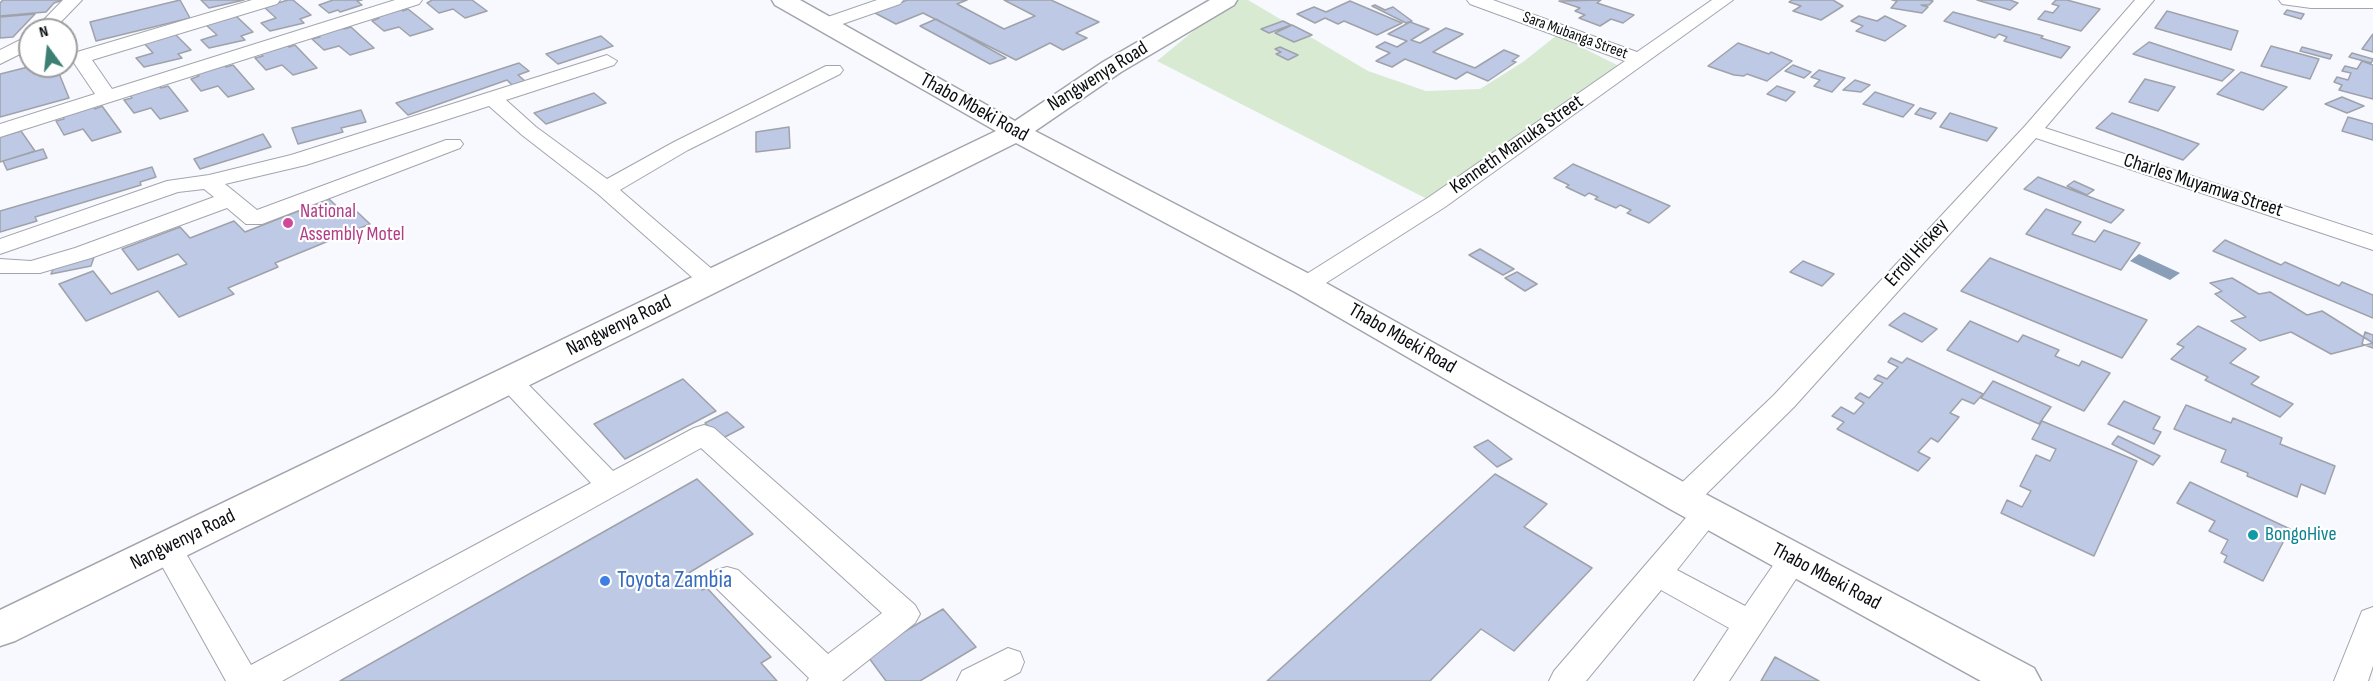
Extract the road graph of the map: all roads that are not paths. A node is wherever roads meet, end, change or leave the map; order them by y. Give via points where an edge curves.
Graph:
1 (73, 0) edge
2 (271, 0) edge
3 (413, 0) edge
4 (783, 0) edge
5 (894, 0) edge
6 (1226, 0) edge
7 (1476, 0) edge
8 (1724, 0) edge
9 (2145, 0) edge
10 (2288, 0) edge
11 (2373, 3) edge
12 (54, 18) edge
13 (825, 24) junction
14 (18, 47) edge
15 (0, 58) edge
16 (1640, 60) junction
17 (607, 61) dead end
18 (832, 70) dead end
19 (107, 97) junction
20 (492, 98) junction
21 (2032, 130) junction
22 (0, 131) edge
23 (1016, 132) junction
24 (453, 144) dead end
25 (209, 182) junction
26 (606, 189) junction
27 (230, 199) junction
28 (2373, 243) edge
29 (0, 246) edge
30 (0, 266) edge
31 (711, 281) junction
32 (1306, 285) junction
33 (509, 380) junction
34 (610, 485) junction
35 (1695, 506) junction
36 (167, 548) junction
37 (1794, 559) junction
38 (1657, 573) junction
39 (727, 579) dead end
40 (2373, 620) edge
41 (1750, 624) junction
42 (0, 629) edge
43 (1008, 662) dead end
44 (825, 678) edge
45 (243, 681) edge
46 (252, 681) edge
47 (974, 681) edge
48 (1566, 681) edge
49 (1711, 681) edge
50 (2019, 681) edge
51 (2351, 681) edge

1 - 12 street
2 - 19 street via 84,56 82,60
3 - 19 street
4 - 13 main road, Thabo Mbeki Road
5 - 13 street
6 - 23 main road, Nangwenya Road via 1112,67
7 - 16 street, Sara Mubanga Street
8 - 16 street, Kenneth Manuka Street
9 - 21 street, Erroll Hickey
10 - 11 street
13 - 23 main road, Thabo Mbeki Road
14 - 15 street
16 - 32 street, Kenneth Manuka Street via 1437,202
17 - 20 street
18 - 26 street via 681,146
19 - 22 street
20 - 25 street via 298,160
20 - 26 street
21 - 28 street, Charles Muyamwa Street
21 - 35 street, Erroll Hickey via 1784,401
23 - 31 main road, Nangwenya Road
23 - 32 main road, Thabo Mbeki Road
24 - 27 street via 254,219
25 - 27 street
25 - 29 street via 175,186
26 - 31 street
27 - 30 street via 32,268
31 - 33 main road, Nangwenya Road
32 - 35 main road, Thabo Mbeki Road
33 - 34 street
33 - 36 main road, Nangwenya Road
34 - 44 street via 704,435 904,614
34 - 46 street
35 - 37 main road, Thabo Mbeki Road
35 - 38 street, Erroll Hickey
36 - 42 main road, Nangwenya Road
36 - 45 street
37 - 41 street
37 - 50 main road, Thabo Mbeki Road
38 - 41 street
38 - 48 street, Erroll Hickey
39 - 44 street
40 - 51 street
41 - 49 street
43 - 47 street

